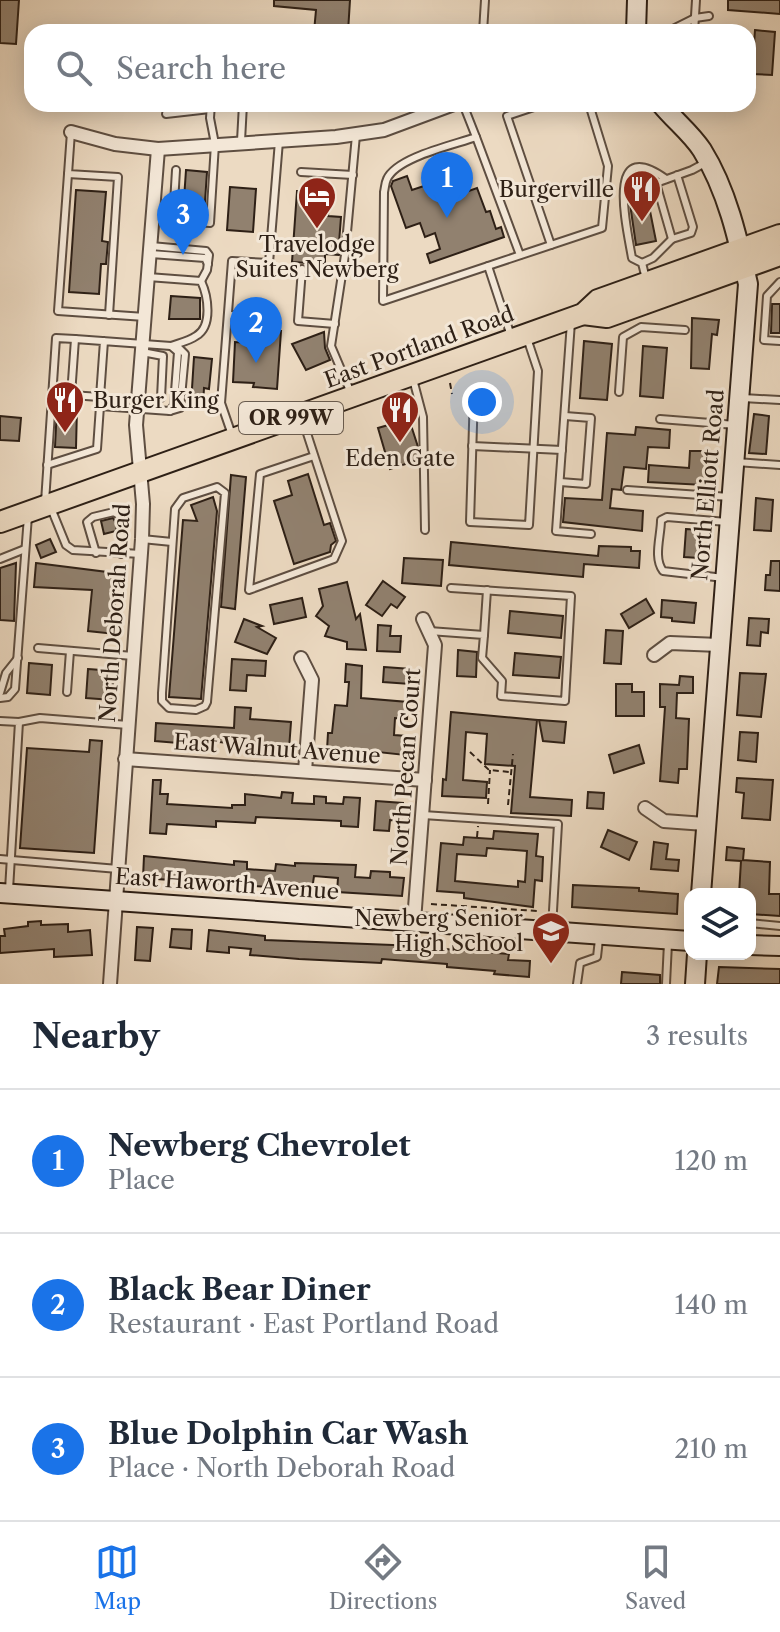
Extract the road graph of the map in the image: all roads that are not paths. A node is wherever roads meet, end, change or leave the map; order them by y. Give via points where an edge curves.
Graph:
1 (485, 0) edge
2 (637, 0) edge
3 (696, 0) edge
4 (709, 16) dead end
5 (695, 18) junction
6 (484, 24) edge
7 (636, 24) edge
8 (683, 24) edge
9 (695, 24) edge
10 (179, 112) edge
11 (211, 112) edge
12 (243, 112) edge
13 (432, 112) edge
14 (466, 112) edge
15 (519, 112) edge
16 (591, 112) edge
17 (668, 112) edge
18 (166, 114) dead end
19 (71, 132) joint
20 (356, 135) junction
21 (476, 137) junction
22 (279, 140) junction
23 (241, 141) junction
24 (215, 144) junction
25 (158, 149) junction
26 (708, 161) junction
27 (176, 170) dead end
28 (301, 172) dead end
29 (68, 174) junction
30 (353, 175) junction
31 (677, 175) junction
32 (666, 179) junction
33 (152, 219) junction
34 (173, 220) junction
35 (780, 235) edge
36 (672, 239) junction
37 (346, 243) dead end
38 (551, 245) junction
39 (150, 250) junction
40 (345, 255) dead end
41 (520, 255) junction
42 (780, 255) edge
43 (742, 259) junction
44 (488, 266) junction
45 (302, 269) dead end
46 (645, 273) junction
47 (148, 277) junction
48 (201, 281) junction
49 (780, 282) edge
50 (634, 307) junction
51 (109, 315) junction
52 (228, 315) junction
53 (266, 316) dead end
54 (577, 316) junction
55 (145, 317) junction
56 (335, 324) junction
57 (641, 327) junction
58 (685, 330) dead end
59 (197, 336) junction
60 (519, 337) junction
61 (75, 339) junction
62 (104, 341) junction
63 (780, 341) edge
64 (171, 346) junction
65 (142, 348) junction
66 (185, 354) junction
67 (412, 375) junction
68 (619, 392) dead end
69 (474, 393) dead end
70 (100, 397) junction
71 (352, 397) junction
72 (739, 398) junction
73 (780, 400) edge
74 (138, 405) junction
75 (100, 406) junction
76 (170, 411) junction
77 (301, 415) junction
78 (565, 416) junction
79 (660, 419) dead end
80 (736, 425) junction
81 (233, 438) junction
82 (472, 446) junction
83 (534, 449) junction
84 (562, 450) junction
85 (314, 456) junction
86 (733, 461) junction
87 (47, 465) junction
88 (780, 465) edge
89 (140, 471) junction
90 (560, 482) junction
91 (627, 490) dead end
92 (730, 497) junction
93 (41, 507) junction
94 (0, 522) edge
95 (728, 522) junction
96 (425, 530) dead end
97 (591, 534) dead end
98 (142, 539) junction
99 (172, 542) junction
100 (25, 549) junction
101 (96, 553) junction
102 (121, 554) junction
103 (141, 554) junction
104 (0, 559) edge
105 (724, 578) junction
106 (451, 588) dead end
107 (487, 590) junction
108 (426, 625) joint
109 (484, 635) junction
110 (719, 645) junction
111 (38, 648) dead end
112 (70, 651) junction
113 (654, 655) dead end
114 (133, 656) junction
115 (18, 657) junction
116 (301, 658) dead end
117 (67, 692) dead end
118 (0, 696) edge
119 (0, 721) edge
120 (19, 722) junction
121 (128, 725) junction
122 (125, 759) junction
123 (305, 771) junction
124 (425, 780) junction
125 (645, 808) dead end
126 (422, 815) junction
127 (705, 824) junction
128 (0, 859) edge
129 (11, 860) junction
130 (118, 869) junction
131 (701, 888) edge
132 (4, 894) edge
133 (115, 901) junction
134 (414, 921) junction
135 (756, 924) edge
136 (780, 926) edge
137 (551, 932) junction
138 (599, 935) junction
139 (668, 939) junction
140 (684, 940) edge
141 (756, 945) edge
142 (780, 946) edge
143 (697, 960) edge
144 (110, 984) edge
145 (577, 984) edge
146 (666, 984) edge
147 (695, 984) edge

1 - 6 lane
2 - 7 street
3 - 5 lane
4 - 5 lane
5 - 8 lane
5 - 9 lane
10 - 18 lane
11 - 24 lane
12 - 23 lane
13 - 20 street
14 - 21 lane
15 - 38 lane via 507,116
16 - 38 lane via 608,166 602,228
17 - 26 street, North Elliott Road
19 - 25 street
19 - 29 lane
20 - 22 street
20 - 30 lane
21 - 41 lane
21 - 44 lane via 415,158 387,179 383,301
22 - 23 street
22 - 52 lane via 269,263 232,261
23 - 24 street
24 - 25 street
24 - 34 lane via 210,223
25 - 33 street, North Deborah Road
26 - 31 lane
26 - 43 street, North Elliott Road
27 - 34 lane
28 - 30 lane
29 - 51 lane via 118,177
29 - 51 lane via 58,311
30 - 37 lane
31 - 32 lane
31 - 36 lane via 693,227 691,233
32 - 36 lane via 656,183
32 - 46 lane via 640,165 627,176 624,206 632,258
33 - 34 lane
33 - 39 street, North Deborah Road
35 - 43 main road, East Portland Road / OR 99W
36 - 46 lane
38 - 41 lane
39 - 47 street, North Deborah Road
39 - 48 lane via 206,251 208,264
40 - 56 lane
41 - 44 lane
42 - 43 main road, East Portland Road / OR 99W
43 - 46 main road, East Portland Road / OR 99W
43 - 50 main road, East Portland Road / OR 99W
43 - 72 street, North Elliott Road via 748,284
44 - 60 lane
45 - 56 lane via 298,321
46 - 54 main road, East Portland Road / OR 99W
47 - 48 lane
47 - 55 street, North Deborah Road
48 - 59 lane via 206,320
49 - 63 lane via 767,296 764,340
50 - 54 main road, East Portland Road / OR 99W via 607,317
50 - 57 lane
51 - 55 lane
52 - 53 lane
52 - 81 lane via 221,403
54 - 60 main road, East Portland Road / OR 99W
54 - 78 lane
55 - 65 street, North Deborah Road
56 - 71 lane via 331,346
57 - 58 lane
57 - 68 lane via 623,337
59 - 64 lane
59 - 66 lane
60 - 67 main road, East Portland Road / OR 99W
60 - 83 lane via 538,371
61 - 62 lane
61 - 70 lane via 71,395
61 - 87 lane via 56,338
62 - 65 lane
62 - 70 lane
64 - 65 lane
64 - 66 lane
64 - 76 lane via 178,352
65 - 74 street, North Deborah Road
65 - 74 lane via 163,356 161,398
66 - 76 lane via 182,403
67 - 71 main road, East Portland Road / OR 99W
67 - 96 lane via 423,417
69 - 82 lane
70 - 75 lane
71 - 77 main road, East Portland Road / OR 99W
72 - 73 lane
72 - 80 street, North Elliott Road
74 - 75 lane
74 - 76 lane
74 - 89 street, North Deborah Road
75 - 87 lane via 97,449
77 - 81 main road, East Portland Road / OR 99W
77 - 85 lane
78 - 84 lane
78 - 90 lane via 591,418 586,484
79 - 80 lane
80 - 86 street, North Elliott Road
81 - 89 main road, East Portland Road / OR 99W
82 - 83 lane
82 - 83 lane via 470,522 529,525
83 - 84 lane
84 - 90 lane
85 - 85 lane via 342,541 334,559 249,590 260,474
86 - 88 lane
86 - 92 street, North Elliott Road
87 - 93 lane
89 - 93 main road, East Portland Road / OR 99W
89 - 98 street, North Deborah Road
90 - 97 lane via 556,531
91 - 92 lane
92 - 95 street, North Elliott Road
93 - 94 main road, East Portland Road / OR 99W
93 - 100 lane
93 - 101 lane via 66,545
95 - 105 street, North Elliott Road
95 - 105 lane via 661,520 658,559 663,571
98 - 99 lane
98 - 103 street, North Deborah Road
99 - 99 lane via 178,503 211,488 222,489 207,702 196,710 169,708 162,701
100 - 104 lane
100 - 115 lane
101 - 102 lane
101 - 102 lane via 87,522 114,512 123,524
102 - 103 lane
103 - 114 street, North Deborah Road
105 - 110 street, North Elliott Road
106 - 107 lane
107 - 109 lane
107 - 109 lane via 571,596 565,701 501,696 502,681 482,658
108 - 109 lane
108 - 124 street, North Pecan Court via 435,645
110 - 113 street via 670,643
110 - 127 street, North Elliott Road
111 - 112 lane
112 - 114 lane
112 - 117 lane
114 - 121 street, North Deborah Road
115 - 118 lane via 6,673
115 - 118 lane via 15,689 8,697
116 - 123 street via 312,680
119 - 120 lane
120 - 121 lane via 40,718
120 - 129 lane
121 - 122 street, North Deborah Road
122 - 123 street, East Walnut Avenue
122 - 130 street, North Deborah Road
123 - 124 street, East Walnut Avenue
124 - 126 street, North Pecan Court
125 - 127 street via 664,821
126 - 134 street, North Pecan Court
126 - 137 lane via 558,824
127 - 131 street, North Elliott Road
128 - 129 lane
129 - 130 lane
129 - 132 lane
130 - 133 street, North Deborah Road
132 - 133 street, East Haworth Avenue
133 - 134 street, East Haworth Avenue
133 - 144 street, North Deborah Road
134 - 137 street, East Haworth Avenue
135 - 136 lane
137 - 138 street, East Haworth Avenue
138 - 139 street, East Haworth Avenue
138 - 145 lane via 597,957 580,963
139 - 140 street, East Haworth Avenue
139 - 146 lane
141 - 142 street
143 - 147 street

